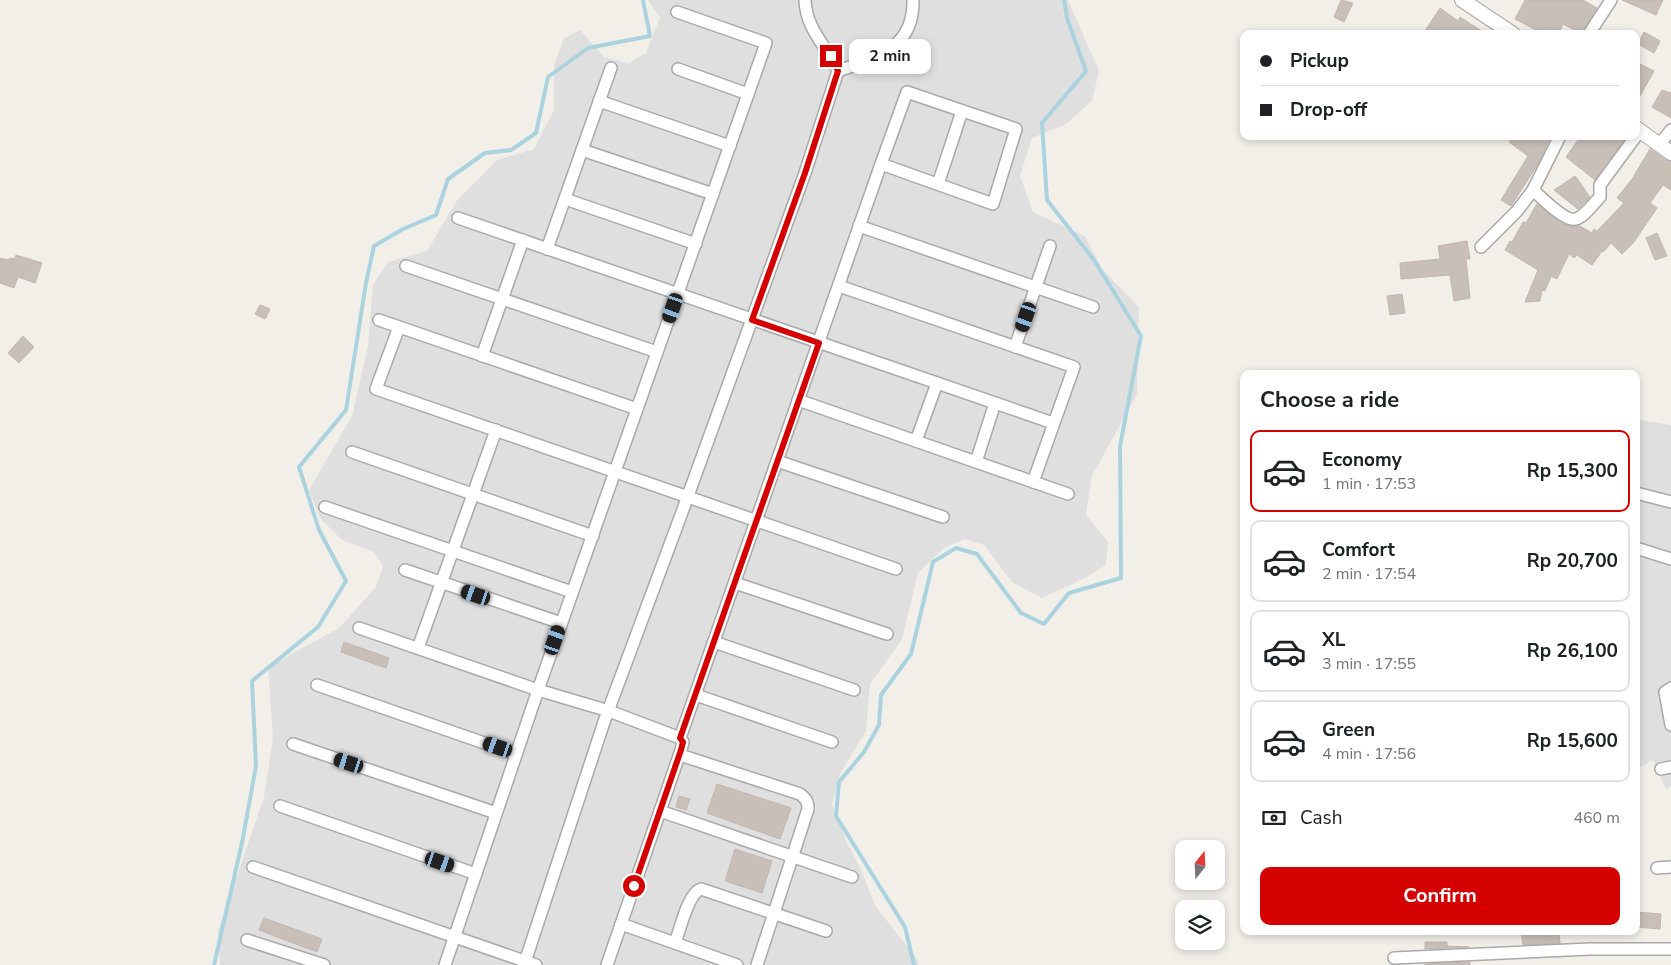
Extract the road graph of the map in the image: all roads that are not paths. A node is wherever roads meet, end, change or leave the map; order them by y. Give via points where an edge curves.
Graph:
1 (805, 0) edge
2 (913, 0) edge
3 (1462, 0) edge
4 (1611, 0) edge
5 (677, 12) dead end
6 (1507, 30) edge
7 (1592, 30) edge
8 (610, 68) dead end
9 (678, 69) dead end
10 (838, 71) junction
11 (748, 94) junction
12 (599, 101) junction
13 (962, 111) junction
14 (1671, 130) edge
15 (1640, 135) edge
16 (1558, 140) edge
17 (1632, 140) edge
18 (1659, 145) junction
19 (730, 146) junction
20 (582, 150) junction
21 (1671, 153) edge
22 (881, 164) junction
23 (938, 184) junction
24 (1533, 190) junction
25 (713, 194) junction
26 (565, 199) junction
27 (458, 218) dead end
28 (859, 226) junction
29 (523, 240) junction
30 (696, 244) junction
31 (1050, 246) dead end
32 (1481, 247) dead end
33 (548, 249) junction
34 (406, 266) dead end
35 (839, 286) junction
36 (1036, 287) junction
37 (678, 293) junction
38 (503, 299) junction
39 (1093, 307) dead end
40 (378, 320) dead end
41 (752, 320) junction
42 (399, 327) junction
43 (819, 343) junction
44 (1015, 347) junction
45 (658, 352) junction
46 (482, 356) junction
47 (937, 383) junction
48 (798, 400) junction
49 (995, 403) junction
50 (637, 409) junction
51 (1053, 423) junction
52 (496, 430) junction
53 (916, 441) junction
54 (352, 452) dead end
55 (777, 461) junction
56 (976, 462) junction
57 (615, 471) junction
58 (1033, 482) junction
59 (473, 494) junction
60 (1068, 494) dead end
61 (1640, 494) edge
62 (688, 496) junction
63 (1671, 502) edge
64 (325, 507) dead end
65 (943, 517) dead end
66 (756, 521) junction
67 (592, 536) junction
68 (1640, 549) edge
69 (453, 550) junction
70 (1671, 559) edge
71 (896, 569) dead end
72 (405, 570) dead end
73 (441, 583) junction
74 (734, 583) junction
75 (572, 592) junction
76 (561, 623) junction
77 (359, 628) dead end
78 (887, 634) dead end
79 (714, 642) junction
80 (418, 648) junction
81 (317, 685) dead end
82 (1671, 688) edge
83 (538, 690) junction
84 (854, 690) dead end
85 (696, 695) junction
86 (609, 711) junction
87 (1671, 725) edge
88 (680, 738) junction
89 (832, 742) dead end
90 (293, 744) dead end
91 (516, 754) junction
92 (680, 755) junction
93 (280, 806) dead end
94 (660, 811) junction
95 (496, 813) junction
96 (792, 856) junction
97 (252, 867) dead end
98 (1657, 868) dead end
99 (1671, 868) edge
100 (476, 874) junction
101 (852, 877) dead end
102 (774, 912) junction
103 (621, 924) junction
104 (826, 930) dead end
105 (455, 938) junction
106 (247, 940) dead end
107 (675, 943) junction
108 (1671, 949) edge
109 (1394, 958) dead end
110 (529, 964) edge
111 (324, 965) edge
112 (446, 965) edge
113 (607, 965) edge
114 (737, 965) edge
115 (756, 965) edge

1 - 10 street via 812,30
2 - 10 street via 907,34 890,50
3 - 6 street
4 - 7 street
5 - 11 street via 766,43
8 - 12 street
9 - 11 street
10 - 41 street
11 - 19 street
12 - 19 street
12 - 20 street
13 - 22 street via 906,92
13 - 23 street
13 - 23 street via 1016,129 993,204
14 - 18 street
15 - 18 street
16 - 24 street
17 - 24 street via 1600,185 1600,197 1582,216 1567,219
18 - 21 street
19 - 25 street
20 - 25 street
20 - 26 street
22 - 23 street
22 - 28 street
24 - 32 street
25 - 30 street
26 - 30 street
26 - 33 street
27 - 29 street
28 - 35 street
28 - 36 street
29 - 33 street
29 - 38 street
30 - 37 street
31 - 36 street
33 - 37 street
34 - 38 street
35 - 43 street
35 - 44 street
36 - 39 street
36 - 44 street
37 - 41 street
37 - 45 street
38 - 45 street
38 - 46 street
40 - 42 street
41 - 43 street
41 - 62 street
42 - 46 street
42 - 52 street via 376,389
43 - 47 street
43 - 48 street
44 - 51 street via 1074,367
45 - 50 street
46 - 50 street
47 - 49 street
47 - 53 street
48 - 53 street
48 - 55 street
49 - 51 street
49 - 56 street
50 - 57 street
51 - 58 street
52 - 57 street
52 - 59 street
53 - 56 street
54 - 59 street
55 - 65 street
55 - 66 street
56 - 58 street
57 - 62 street
57 - 67 street
58 - 60 street
59 - 67 street
59 - 69 street
61 - 63 street
62 - 66 street
62 - 86 street
64 - 69 street
66 - 71 street
66 - 74 street
67 - 75 street
68 - 70 street
69 - 73 street
69 - 75 street
72 - 73 street
73 - 76 street
73 - 80 street
74 - 78 street
74 - 79 street
75 - 76 street
76 - 83 street
77 - 80 street
79 - 84 street
79 - 85 street
80 - 83 street
81 - 91 street
82 - 87 street via 1665,692
83 - 86 street
83 - 91 street
85 - 88 street
85 - 89 street
86 - 88 street
86 - 110 street
88 - 92 street via 683,742
90 - 95 street
91 - 95 street
92 - 94 street
92 - 96 street via 806,798 808,809
93 - 100 street
94 - 96 street
94 - 103 street
95 - 100 street
96 - 101 street
96 - 102 street
97 - 105 street
98 - 99 street
100 - 105 street
102 - 104 street
102 - 107 street via 698,890 692,896
102 - 115 street
103 - 107 street
103 - 113 street
105 - 110 street
105 - 112 street
106 - 111 street
107 - 114 street
108 - 109 street via 1590,949

